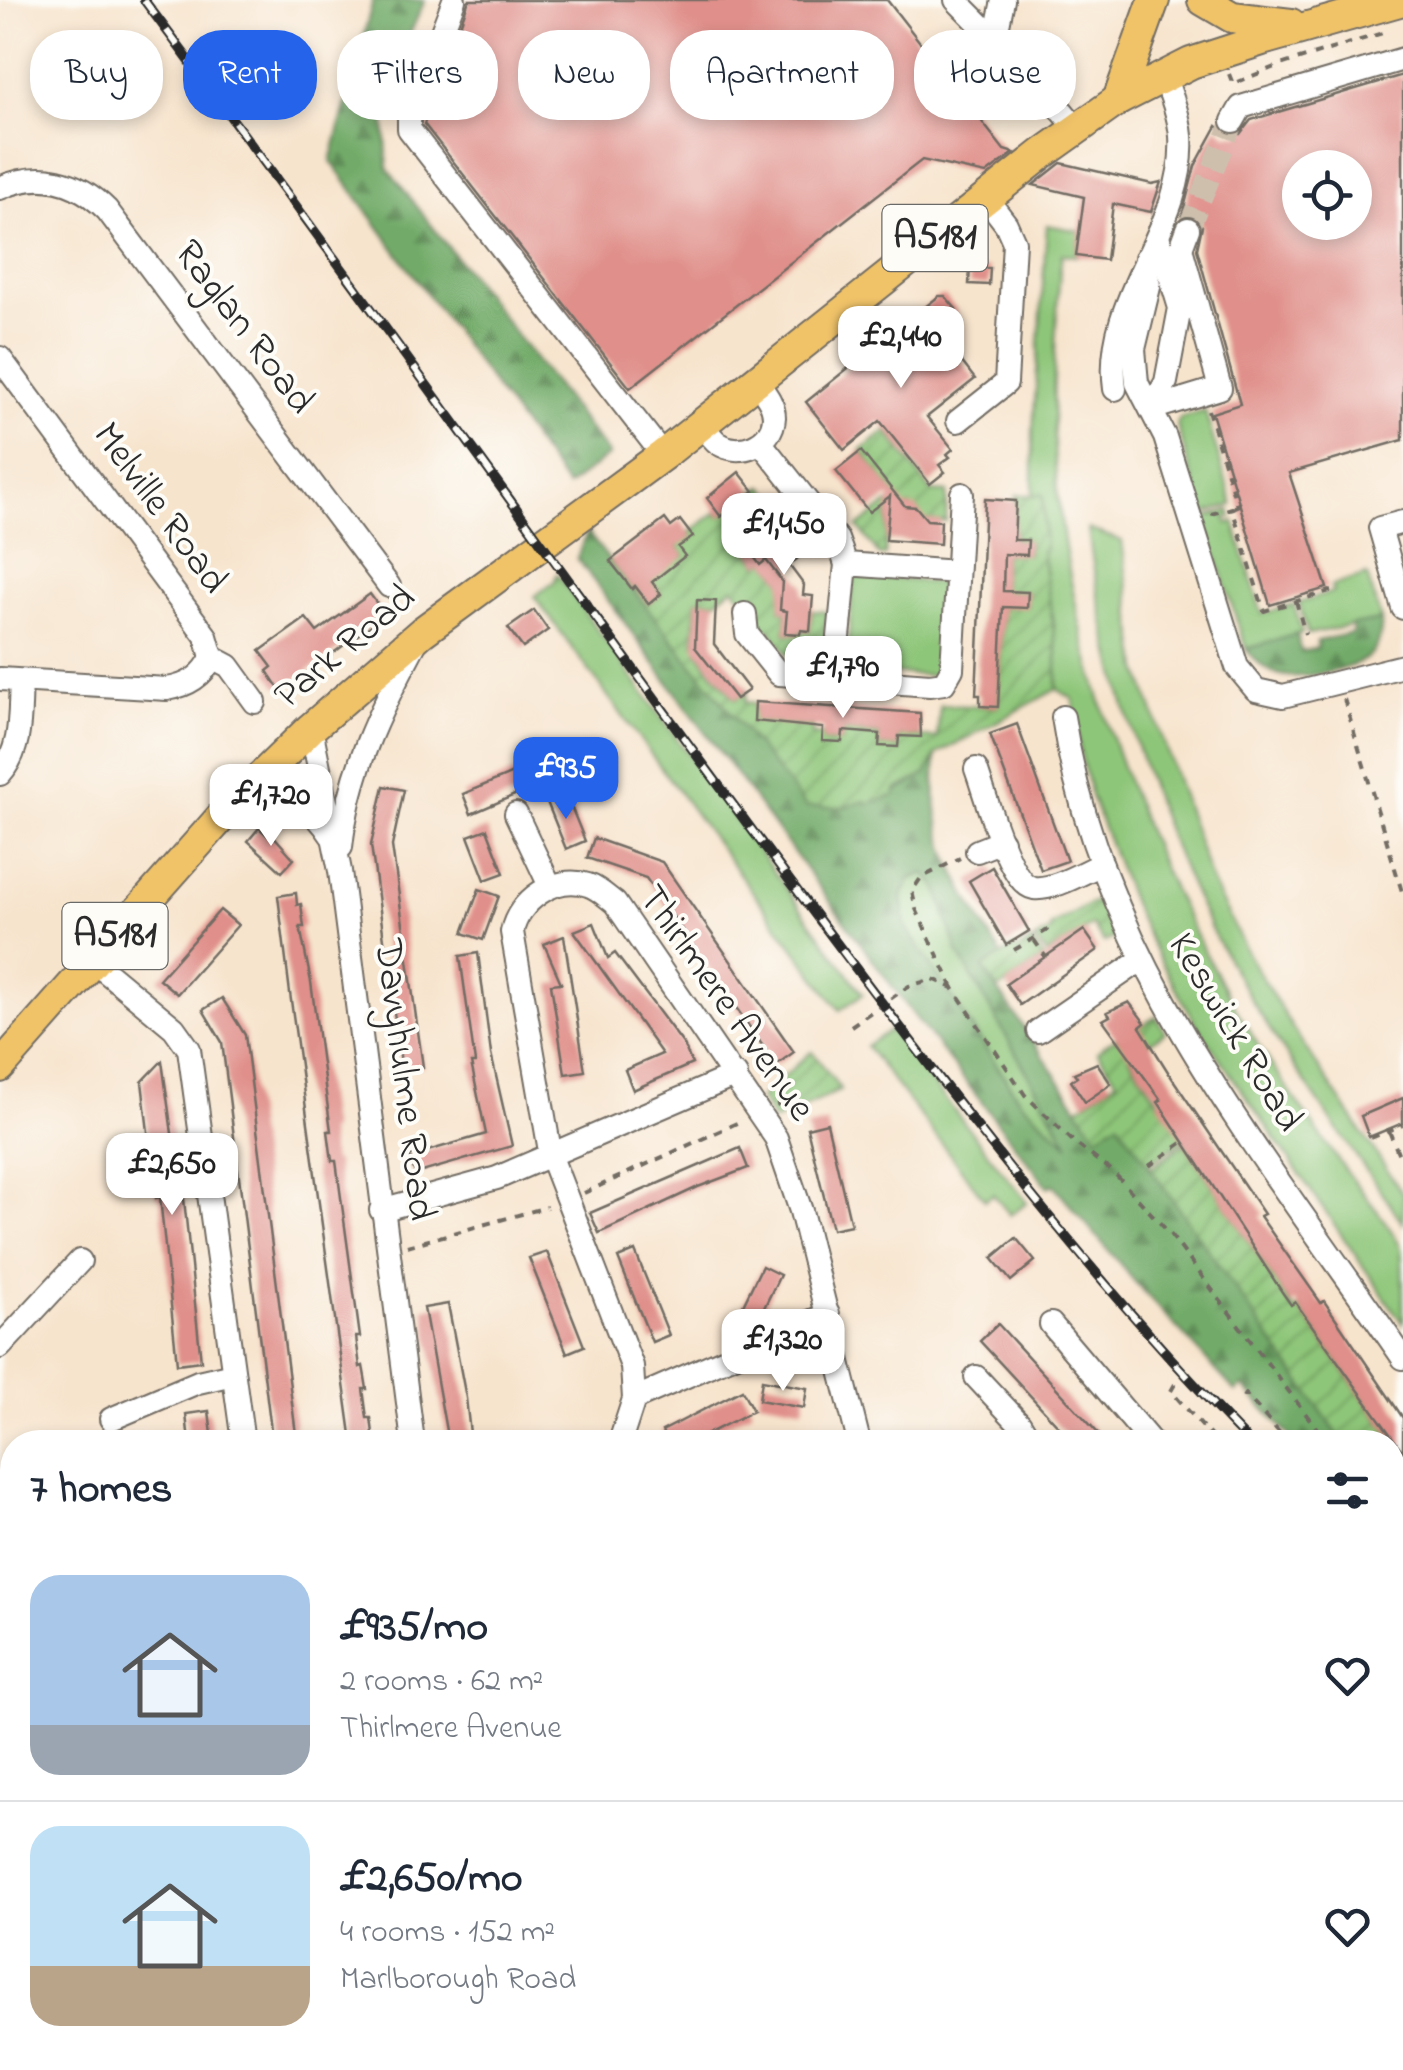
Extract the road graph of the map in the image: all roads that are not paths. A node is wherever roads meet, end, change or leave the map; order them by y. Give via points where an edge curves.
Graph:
1 (454, 0) edge
2 (956, 0) edge
3 (1003, 0) edge
4 (1154, 0) edge
5 (1203, 0) edge
6 (1403, 0) edge
7 (1314, 25) junction
8 (985, 30) edge
9 (997, 30) edge
10 (1403, 58) edge
11 (1164, 76) junction
12 (1118, 100) junction
13 (1069, 120) edge
14 (1234, 121) tunnel mouth
15 (1076, 129) junction
16 (0, 188) edge
17 (986, 198) junction
18 (1188, 229) tunnel mouth
19 (1158, 236) junction
20 (1146, 258) junction
21 (0, 358) edge
22 (756, 380) junction
23 (1115, 390) dead end
24 (1151, 410) junction
25 (958, 421) dead end
26 (702, 423) junction
27 (761, 442) junction
28 (662, 455) junction
29 (962, 494) dead end
30 (1403, 522) edge
31 (846, 564) junction
32 (957, 572) junction
33 (389, 586) dead end
34 (1403, 608) edge
35 (745, 614) dead end
36 (422, 632) junction
37 (212, 656) junction
38 (1403, 666) edge
39 (836, 678) junction
40 (11, 680) edge
41 (256, 702) dead end
42 (1063, 717) dead end
43 (310, 728) junction
44 (976, 770) dead end
45 (0, 774) edge
46 (232, 806) junction
47 (516, 814) dead end
48 (333, 838) junction
49 (1002, 841) junction
50 (977, 851) dead end
51 (1102, 864) junction
52 (340, 871) junction
53 (550, 886) junction
54 (1141, 960) junction
55 (93, 961) junction
56 (1038, 1031) dead end
57 (0, 1067) edge
58 (736, 1075) junction
59 (551, 1157) junction
60 (382, 1210) junction
61 (80, 1261) dead end
62 (828, 1314) junction
63 (1051, 1324) dead end
64 (0, 1347) edge
65 (1403, 1358) edge
66 (233, 1374) junction
67 (976, 1377) dead end
68 (634, 1399) junction
69 (111, 1418) dead end
70 (242, 1430) edge
71 (411, 1430) edge
72 (624, 1430) edge
73 (857, 1430) edge
74 (1024, 1430) edge
75 (1143, 1430) edge

1 - 28 street via 409,129
2 - 8 street
3 - 9 street
4 - 12 main road
5 - 7 main road via 1232,17
6 - 7 main road, A5181
7 - 11 main road, A5181
10 - 14 street via 1241,107
11 - 12 main road, A5181
11 - 19 street via 1181,138
12 - 15 main road, A5181
13 - 15 street
15 - 17 main road, A5181
16 - 33 street, Raglan Road via 26,180 62,181 108,210
17 - 22 main road, A5181
17 - 25 street via 1014,242 1006,383
18 - 24 street via 1181,248 1220,388
19 - 20 street
19 - 24 street via 1180,308 1166,382
20 - 23 street via 1119,338
20 - 24 street via 1149,287 1134,366
21 - 37 street, Melville Road via 206,636
22 - 26 main road, Park Road / A5181
22 - 27 street via 774,417
24 - 38 street via 1165,436 1229,649 1246,682 1283,696
26 - 27 street via 732,448
26 - 28 main road, Park Road / A5181
27 - 31 street via 837,539
28 - 36 main road, Park Road / A5181
29 - 32 street
30 - 34 street via 1380,528
31 - 32 street
31 - 39 street
32 - 39 street via 948,680 930,685
35 - 39 street via 747,634 776,672
36 - 43 main road, Park Road / A5181
36 - 52 street via 373,724 356,773
37 - 40 street via 192,682 167,689
37 - 41 street, Melville Road via 229,666
40 - 45 street via 18,738
42 - 51 street, Keswick Road via 1075,782
43 - 46 main road, Park Road / A5181
43 - 48 street, Davyhulme Road
44 - 49 street
46 - 48 street via 266,794 284,796 314,814
46 - 55 main road, Park Road / A5181
47 - 53 street
48 - 52 street, Davyhulme Road
49 - 50 street
49 - 51 street via 1017,876 1030,887
51 - 54 street, Keswick Road
52 - 60 street, Davyhulme Road
53 - 58 street, Thirlmere Avenue via 588,885 616,903
53 - 59 street via 529,901 512,932
54 - 56 street via 1067,1023
54 - 65 street, Keswick Road via 1199,1063
55 - 57 main road, Park Road / A5181
55 - 66 street via 174,1028 189,1050
58 - 59 street
58 - 62 street, Thirlmere Avenue via 789,1167
59 - 60 street
59 - 68 street via 624,1340
60 - 71 street, Davyhulme Road
61 - 64 street
62 - 68 street
62 - 73 street, Thirlmere Avenue
63 - 75 street via 1091,1359
66 - 69 street
66 - 70 street
67 - 74 street
68 - 72 street

